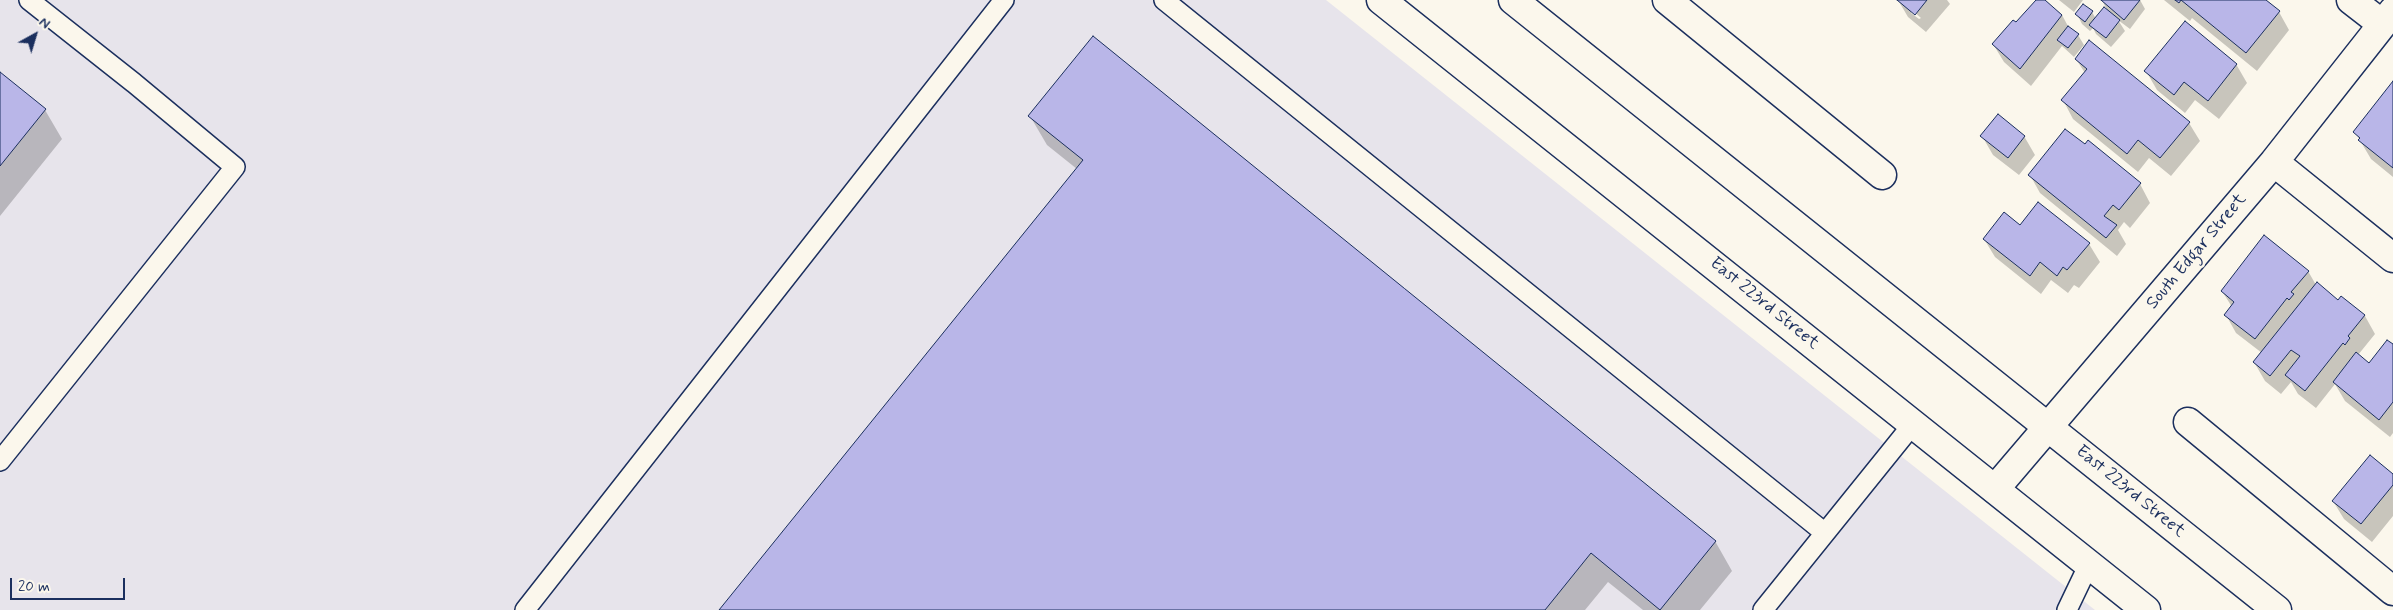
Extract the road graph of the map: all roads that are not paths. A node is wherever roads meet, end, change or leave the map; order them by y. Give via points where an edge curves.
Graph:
1 (29, 0) edge
2 (1004, 0) edge
3 (1164, 0) edge
4 (1381, 0) edge
5 (1513, 0) edge
6 (1667, 0) edge
7 (2351, 0) edge
8 (2387, 18) edge
9 (2274, 162) junction
10 (1882, 174) dead end
11 (2393, 258) edge
12 (2188, 422) dead end
13 (1913, 424) junction
14 (2049, 426) junction
15 (0, 461) edge
16 (1995, 489) junction
17 (1825, 533) junction
18 (2089, 564) junction
19 (2393, 591) edge
20 (525, 610) edge
21 (1762, 610) edge
22 (2067, 610) edge
23 (2146, 610) edge
24 (2277, 610) edge

1 - 15 lane via 235,167
2 - 20 lane
3 - 17 lane
4 - 13 main road, East 223rd Street
5 - 14 main road, East 223rd Street
6 - 10 main road
7 - 8 main road
8 - 9 main road, South Edgar Street
9 - 11 main road
9 - 14 main road, South Edgar Street
12 - 19 main road
13 - 16 main road, East 223rd Street
13 - 17 lane
14 - 16 main road, South Edgar Street
14 - 24 main road, East 223rd Street
16 - 18 main road, East 223rd Street
17 - 21 lane
18 - 22 lane
18 - 23 main road, East 223rd Street

